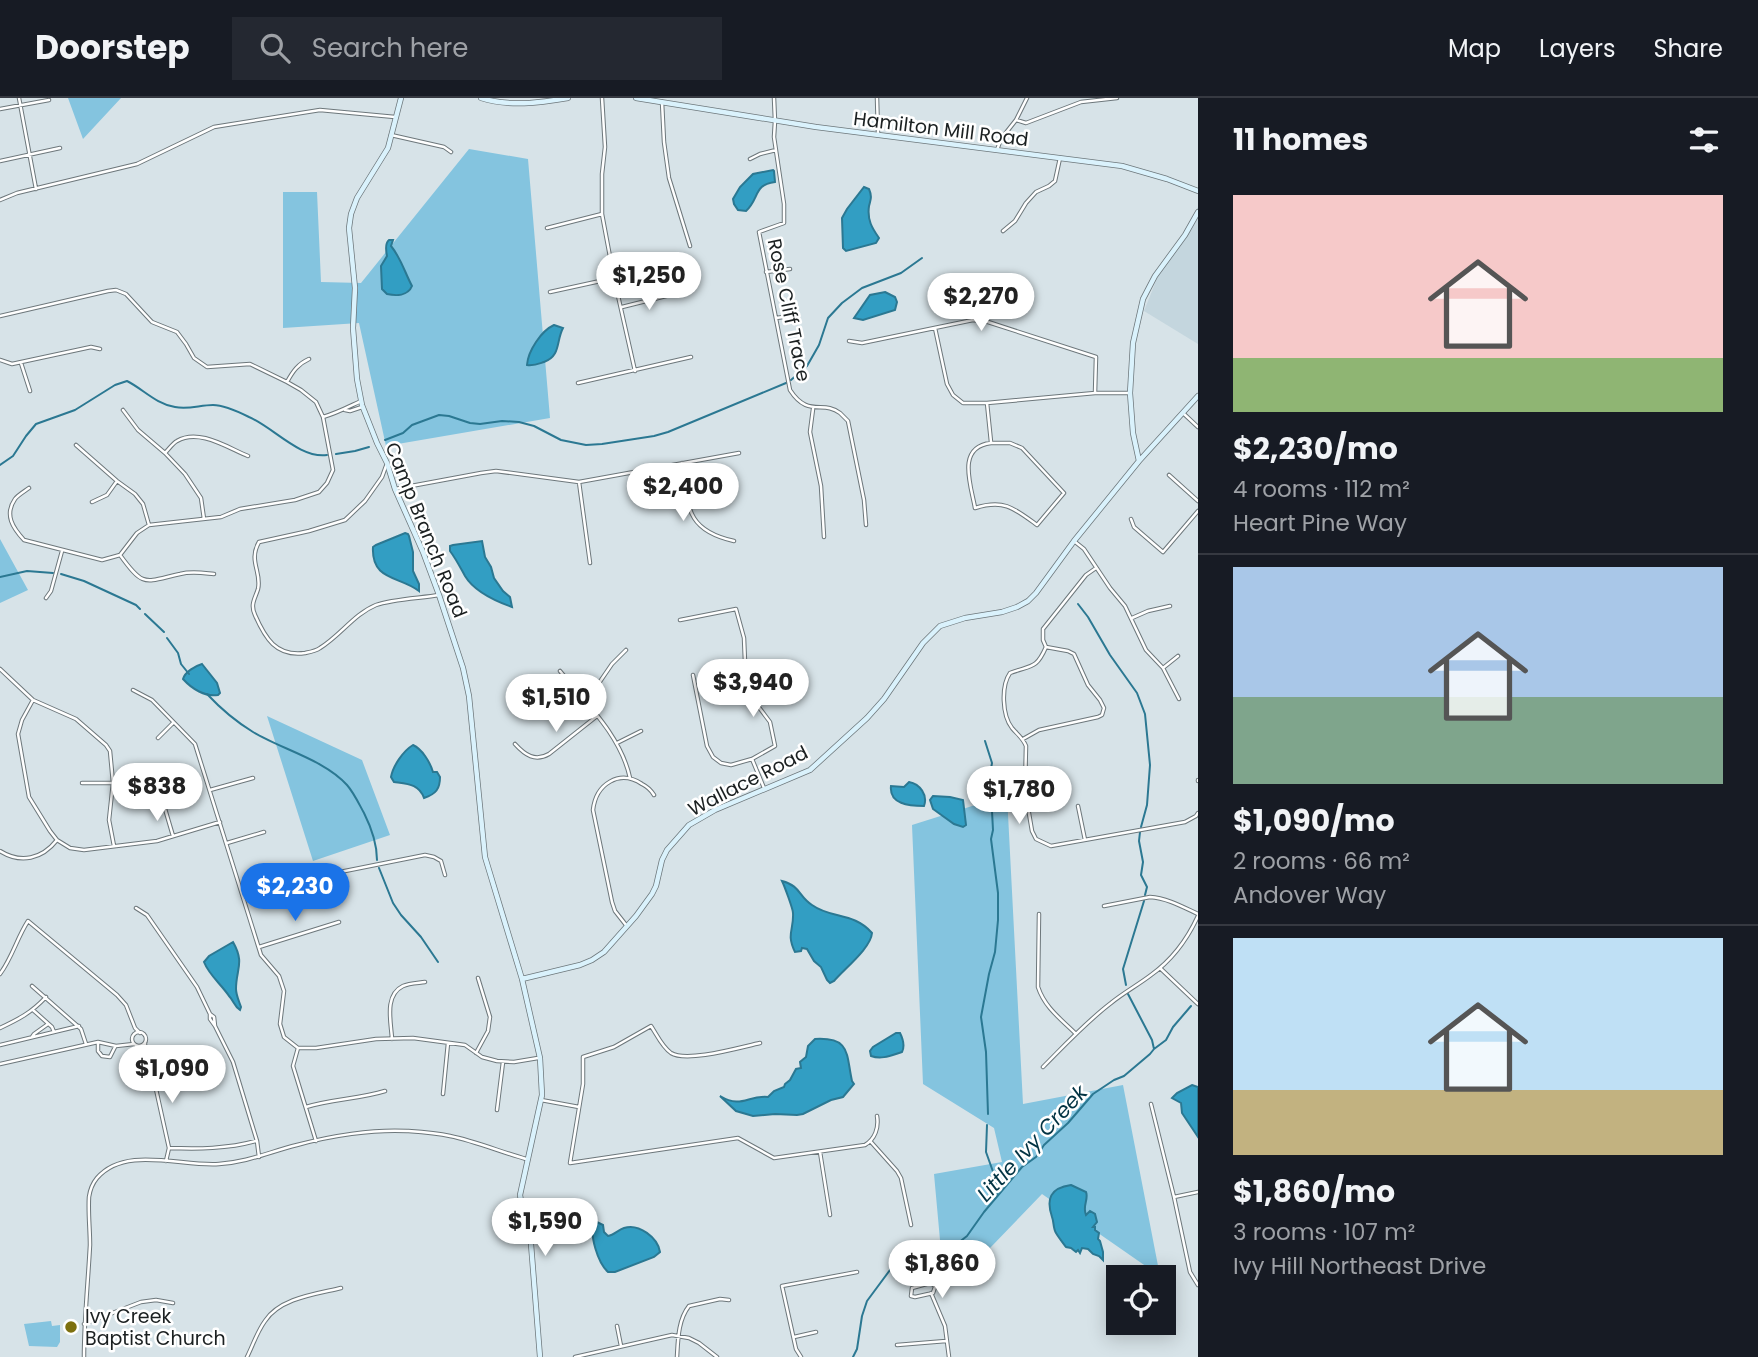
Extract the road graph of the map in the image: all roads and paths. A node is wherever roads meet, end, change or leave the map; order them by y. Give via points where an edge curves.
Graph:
1 (19, 98) edge
2 (401, 98) edge
3 (481, 98) edge
4 (568, 98) edge
5 (602, 98) edge
6 (636, 98) edge
7 (774, 98) edge
8 (877, 98) edge
9 (1027, 98) edge
10 (1117, 98) edge
11 (49, 100) dead end
12 (662, 102) junction
13 (21, 105) junction
14 (0, 109) edge
15 (395, 117) junction
16 (1016, 120) junction
17 (775, 121) junction
18 (878, 134) junction
19 (391, 135) junction
20 (60, 148) dead end
21 (997, 149) junction
22 (776, 150) junction
23 (451, 152) dead end
24 (30, 154) junction
25 (1060, 158) junction
26 (750, 159) dead end
27 (0, 161) edge
28 (36, 189) junction
29 (1198, 191) edge
30 (0, 200) edge
31 (1198, 212) edge
32 (601, 214) junction
33 (547, 228) dead end
34 (1003, 231) dead end
35 (690, 246) dead end
36 (790, 269) dead end
37 (766, 272) junction
38 (614, 278) junction
39 (550, 292) dead end
40 (670, 295) dead end
41 (622, 307) junction
42 (798, 315) dead end
43 (0, 316) edge
44 (776, 318) junction
45 (935, 328) junction
46 (849, 341) dead end
47 (100, 349) dead end
48 (691, 357) dead end
49 (309, 359) dead end
50 (0, 360) edge
51 (21, 363) junction
52 (635, 371) junction
53 (287, 382) junction
54 (578, 383) dead end
55 (30, 391) dead end
56 (1095, 393) junction
57 (1130, 393) junction
58 (1198, 396) edge
59 (987, 403) junction
60 (362, 404) junction
61 (813, 408) junction
62 (123, 411) dead end
63 (1182, 413) junction
64 (323, 417) junction
65 (1198, 427) edge
66 (991, 443) junction
67 (76, 445) dead end
68 (165, 453) junction
69 (739, 453) dead end
70 (248, 456) dead end
71 (1139, 461) junction
72 (387, 463) junction
73 (682, 463) junction
74 (1169, 475) dead end
75 (117, 481) junction
76 (579, 482) junction
77 (29, 488) dead end
78 (395, 489) junction
79 (1198, 501) edge
80 (92, 502) dead end
81 (1198, 511) edge
82 (204, 519) junction
83 (1131, 519) dead end
84 (149, 525) junction
85 (866, 525) dead end
86 (824, 537) dead end
87 (734, 541) dead end
88 (1074, 541) junction
89 (62, 551) junction
90 (120, 555) junction
91 (590, 563) dead end
92 (1096, 568) junction
93 (214, 574) dead end
94 (439, 595) junction
95 (46, 598) dead end
96 (1170, 606) dead end
97 (1132, 618) junction
98 (680, 620) dead end
99 (1046, 647) junction
100 (626, 650) dead end
101 (1178, 656) dead end
102 (1163, 668) junction
103 (0, 669) edge
104 (560, 670) dead end
105 (693, 675) dead end
106 (133, 690) dead end
107 (1179, 699) dead end
108 (33, 700) junction
109 (586, 702) junction
110 (597, 716) junction
111 (174, 723) junction
112 (640, 731) dead end
113 (158, 738) dead end
114 (1023, 739) junction
115 (617, 743) junction
116 (515, 744) dead end
117 (752, 759) junction
118 (253, 778) dead end
119 (630, 778) junction
120 (82, 783) dead end
121 (113, 783) junction
122 (764, 788) junction
123 (210, 790) junction
124 (654, 795) dead end
125 (163, 802) dead end
126 (1079, 806) dead end
127 (1198, 813) edge
128 (220, 822) junction
129 (264, 832) dead end
130 (174, 836) junction
131 (57, 840) junction
132 (1085, 840) junction
133 (227, 843) junction
134 (114, 846) junction
135 (0, 853) edge
136 (445, 874) dead end
137 (243, 896) junction
138 (1104, 906) dead end
139 (136, 908) dead end
140 (1039, 914) dead end
141 (1198, 915) edge
142 (339, 922) dead end
143 (626, 925) junction
144 (258, 947) junction
145 (1160, 967) junction
146 (0, 974) edge
147 (478, 978) dead end
148 (522, 979) junction
149 (425, 982) dead end
150 (32, 986) dead end
151 (46, 998) junction
152 (1198, 1004) edge
153 (33, 1010) junction
154 (48, 1024) junction
155 (79, 1026) junction
156 (0, 1028) edge
157 (135, 1028) junction
158 (54, 1032) junction
159 (140, 1033) junction
160 (1076, 1034) junction
161 (32, 1037) junction
162 (133, 1037) junction
163 (392, 1039) junction
164 (98, 1042) junction
165 (145, 1043) junction
166 (448, 1043) junction
167 (760, 1043) dead end
168 (86, 1044) junction
169 (126, 1044) junction
170 (0, 1045) edge
171 (136, 1045) junction
172 (116, 1046) junction
173 (298, 1048) junction
174 (145, 1052) junction
175 (476, 1053) junction
176 (540, 1058) junction
177 (503, 1062) junction
178 (0, 1064) edge
179 (1043, 1067) dead end
180 (385, 1091) dead end
181 (443, 1094) dead end
182 (541, 1100) junction
183 (1151, 1104) dead end
184 (306, 1107) junction
185 (579, 1107) junction
186 (496, 1110) dead end
187 (877, 1116) dead end
188 (257, 1141) junction
189 (316, 1141) junction
190 (871, 1142) junction
191 (169, 1148) junction
192 (820, 1152) junction
193 (260, 1157) junction
194 (528, 1159) junction
195 (166, 1161) junction
196 (1198, 1192) edge
197 (1174, 1197) junction
198 (830, 1215) dead end
199 (911, 1224) dead end
200 (856, 1272) dead end
201 (1198, 1285) edge
202 (341, 1288) dead end
203 (931, 1293) junction
204 (729, 1300) dead end
205 (173, 1303) dead end
206 (84, 1324) junction
207 (617, 1326) dead end
208 (816, 1332) dead end
209 (678, 1336) junction
210 (794, 1337) junction
211 (948, 1341) junction
212 (897, 1345) dead end
213 (621, 1346) junction
214 (84, 1357) edge
215 (247, 1357) edge
216 (540, 1357) edge
217 (575, 1357) edge
218 (677, 1357) edge
219 (717, 1357) edge
220 (801, 1357) edge
221 (949, 1357) edge

1 - 13 street
2 - 15 street, Camp Branch Road
3 - 4 street via 520,104
5 - 32 street
6 - 12 street, Hamilton Mill Road
7 - 17 street, Rose Cliff Trace
8 - 18 street
9 - 16 street
10 - 16 street via 1081,102 1026,123
11 - 13 street
12 - 17 street, Hamilton Mill Road
12 - 35 street via 669,178
13 - 14 street
13 - 24 street
15 - 19 street, Camp Branch Road
15 - 28 street via 320,110 214,127 137,164
16 - 21 street
17 - 18 street, Hamilton Mill Road
17 - 22 street, Rose Cliff Trace
18 - 21 street, Hamilton Mill Road
19 - 23 street
19 - 60 street, Camp Branch Road via 380,163 356,199 350,221 354,351
20 - 24 street
21 - 25 street, Hamilton Mill Road
22 - 26 street
22 - 37 street, Rose Cliff Trace via 784,223 759,232
24 - 27 street
24 - 28 street
25 - 29 street, Hamilton Mill Road via 1122,166
25 - 34 street via 1055,181 1036,192
28 - 30 street
31 - 57 street via 1143,299 1133,343
32 - 33 street
32 - 38 street
36 - 37 street
37 - 44 street, Rose Cliff Trace
38 - 39 street
38 - 41 street
40 - 41 street
41 - 52 street
42 - 44 street
43 - 53 street via 116,290 126,294 152,323 177,332 194,358 208,367 250,365
44 - 61 street, Rose Cliff Trace via 790,390 797,401
45 - 46 street via 862,343
45 - 56 street via 973,320 988,322 1096,357
45 - 59 street via 953,395 963,402
47 - 51 street via 91,347
48 - 52 street
49 - 53 street via 297,366
50 - 51 street
51 - 55 street
52 - 54 street
53 - 64 street via 316,402
56 - 57 street
56 - 59 street
57 - 71 street
58 - 63 street, Wallace Road
59 - 66 street
60 - 64 street
60 - 72 street, Camp Branch Road
61 - 85 street, Rose Cliff Trace via 833,410 848,421
61 - 86 street via 810,432 821,486
62 - 68 street
63 - 65 street
63 - 71 street, Wallace Road
64 - 82 street via 333,470 319,492
66 - 66 street via 1022,448 1064,493 1037,525 999,503 975,508 967,467 974,450
67 - 75 street
68 - 70 street via 176,441 204,437
68 - 82 street via 201,498
69 - 73 street
71 - 88 street, Wallace Road
72 - 78 street, Camp Branch Road
72 - 94 street via 365,501 345,520 259,542 254,551 258,590 253,611 272,644 295,654 319,650 376,605
73 - 76 street
73 - 87 street via 688,506 696,523 715,536
74 - 79 street
75 - 80 street via 107,495
75 - 84 street via 143,504
76 - 78 street via 496,471
76 - 91 street
77 - 89 street via 16,498 11,510 13,529 24,540
78 - 94 street, Camp Branch Road
81 - 83 street via 1163,552
82 - 84 street
84 - 90 street
88 - 92 street
88 - 122 street, Wallace Road via 1028,601 940,626 867,718 810,770
89 - 90 street via 102,560
89 - 95 street
90 - 93 street via 144,580 183,573
92 - 97 street
92 - 99 street via 1043,629
94 - 148 street, Camp Branch Road via 466,681 485,857
96 - 97 street
97 - 102 street via 1146,650
98 - 117 street via 736,609 755,702 770,722 775,746
99 - 114 street via 1032,667 1005,679 1009,722
99 - 114 street via 1074,654 1087,685 1104,708 1098,717 1039,730
100 - 109 street
101 - 102 street
102 - 107 street
103 - 108 street
104 - 109 street
105 - 117 street via 706,746 713,757 731,765
106 - 111 street via 152,700
108 - 121 street via 76,719 106,745
108 - 131 street via 18,734 29,797
109 - 110 street
110 - 115 street
110 - 116 street via 543,758 533,758
111 - 113 street
111 - 123 street via 195,744
112 - 115 street
114 - 132 street via 1025,790 1036,839 1051,846
115 - 119 street
117 - 122 street
118 - 123 street
119 - 124 street
119 - 143 street via 613,779 602,786 593,810 612,902
120 - 121 street
121 - 134 street via 109,820
122 - 143 street, Wallace Road via 689,825 667,850 652,894
123 - 128 street
125 - 130 street
126 - 132 street
127 - 132 street via 1185,822
128 - 130 street
128 - 133 street
129 - 133 street
130 - 134 street
131 - 134 street via 84,850
131 - 135 street via 35,857
133 - 137 street
136 - 137 street via 441,861 425,855
137 - 144 street
138 - 141 street via 1156,897
139 - 188 street via 147,915 214,1017
140 - 160 street via 1038,987 1047,1006
141 - 145 street via 1188,937
142 - 144 street
143 - 148 street, Wallace Road via 592,960
144 - 173 street via 284,991 280,1024 284,1037
145 - 152 street
145 - 160 street
146 - 157 street via 28,921 117,995
147 - 175 street via 490,1017
148 - 176 street, Camp Branch Road
149 - 163 street via 404,985 395,992 390,1003
150 - 151 street
151 - 153 street
151 - 155 street
153 - 154 street
153 - 156 street
154 - 158 street
154 - 161 street
155 - 158 street
155 - 168 street
157 - 159 street
157 - 162 street
158 - 161 street
159 - 162 street
159 - 165 street
160 - 179 street
161 - 170 street
162 - 169 street
162 - 171 street
163 - 166 street
163 - 173 street
164 - 168 street
164 - 172 street
164 - 172 street via 102,1056 110,1057
165 - 171 street
165 - 174 street
166 - 175 street via 465,1045
166 - 181 street
167 - 185 street via 685,1057 662,1045 651,1026 614,1047 583,1057
168 - 178 street
169 - 171 street
169 - 172 street
171 - 174 street
173 - 184 street via 293,1066
174 - 191 street
175 - 177 street
176 - 177 street
176 - 182 street, Camp Branch Road
177 - 186 street
180 - 184 street
182 - 185 street
182 - 194 street, Camp Branch Road
183 - 197 street
184 - 189 street
185 - 192 street via 570,1163 738,1138 774,1158
187 - 190 street
188 - 191 street
188 - 193 street
189 - 193 street
189 - 194 street via 406,1131 450,1136
190 - 192 street
190 - 199 street via 901,1178
191 - 195 street
192 - 198 street
193 - 195 street via 218,1164
194 - 216 street via 520,1195 531,1244
195 - 206 street via 120,1162 91,1188
196 - 197 street
197 - 201 street via 1190,1272
200 - 210 street via 782,1286
202 - 215 street via 275,1310
203 - 203 street via 935,1287 930,1283 910,1292 915,1297
203 - 211 street
204 - 209 street via 690,1306
205 - 206 street via 141,1302
206 - 214 street
207 - 213 street
208 - 210 street
209 - 213 street
209 - 218 street
209 - 219 street via 699,1343
210 - 220 street
211 - 212 street
211 - 221 street
213 - 217 street

